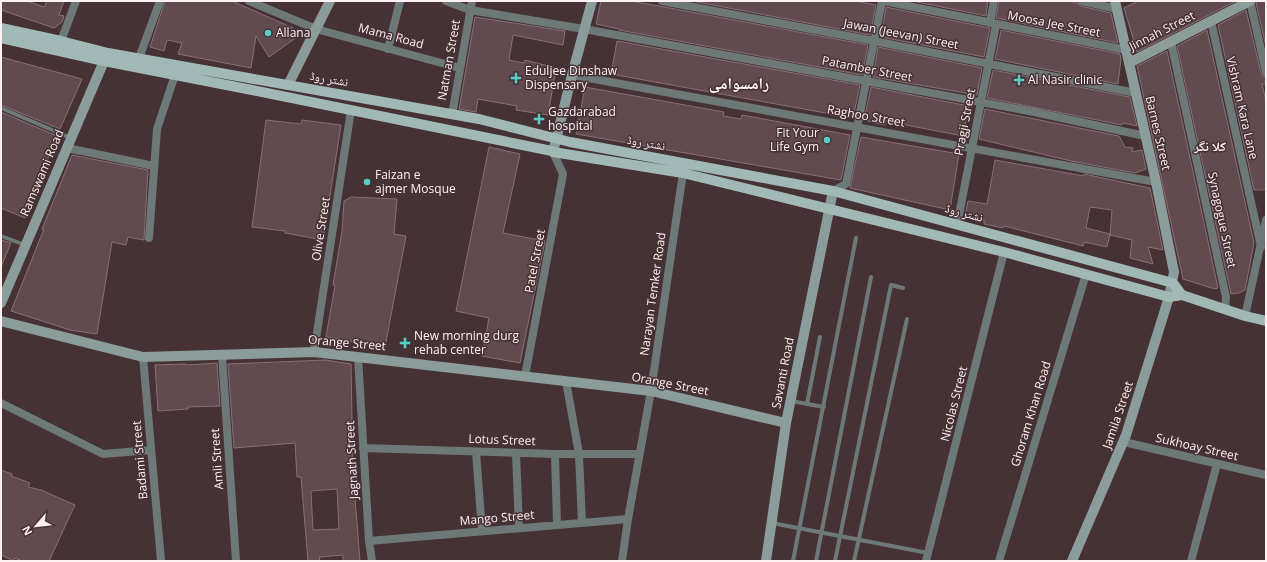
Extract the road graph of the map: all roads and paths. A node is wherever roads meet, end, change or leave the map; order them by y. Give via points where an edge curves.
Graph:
1 (76, 1) edge
2 (160, 1) edge
3 (249, 1) edge
4 (330, 1) edge
5 (400, 1) edge
6 (446, 1) edge
7 (472, 1) edge
8 (592, 1) edge
9 (662, 1) edge
10 (883, 1) edge
11 (994, 1) edge
12 (1082, 1) edge
13 (1250, 1) edge
14 (1118, 4) edge
15 (470, 10) junction
16 (1211, 21) junction
17 (993, 24) junction
18 (1, 28) edge
19 (316, 29) junction
20 (584, 29) junction
21 (1, 38) edge
22 (61, 41) junction
23 (874, 41) junction
24 (1171, 42) junction
25 (388, 49) junction
26 (1126, 50) junction
27 (106, 57) junction
28 (139, 58) junction
29 (1129, 62) junction
30 (989, 63) junction
31 (460, 68) junction
32 (1266, 72) edge
33 (175, 75) junction
34 (572, 75) junction
35 (866, 81) junction
36 (288, 85) junction
37 (1136, 93) junction
38 (981, 103) junction
39 (1, 108) edge
40 (351, 110) junction
41 (452, 115) junction
42 (857, 127) junction
43 (1145, 136) junction
44 (71, 138) junction
45 (555, 138) junction
46 (67, 148) junction
47 (972, 148) junction
48 (553, 152) junction
49 (154, 166) junction
50 (683, 173) junction
51 (1156, 182) junction
52 (833, 191) junction
53 (830, 208) junction
54 (1266, 220) edge
55 (957, 225) junction
56 (1, 236) edge
57 (149, 238) dead end
58 (856, 238) dead end
59 (26, 245) junction
60 (1264, 247) edge
61 (1004, 252) junction
62 (1174, 272) joint
63 (1086, 274) junction
64 (871, 277) dead end
65 (1173, 283) junction
66 (903, 288) dead end
67 (1182, 295) junction
68 (1170, 297) junction
69 (1, 303) edge
70 (1225, 310) junction
71 (1245, 316) junction
72 (908, 319) dead end
73 (1, 321) edge
74 (1266, 321) edge
75 (820, 337) dead end
76 (314, 352) junction
77 (222, 355) junction
78 (143, 357) junction
79 (358, 357) junction
80 (525, 376) junction
81 (566, 381) junction
82 (651, 391) junction
83 (791, 401) junction
84 (1, 404) edge
85 (807, 404) junction
86 (824, 407) junction
87 (786, 423) junction
88 (1124, 442) junction
89 (363, 448) junction
90 (151, 450) junction
91 (476, 452) junction
92 (516, 453) junction
93 (555, 454) junction
94 (579, 454) junction
95 (639, 454) junction
96 (1217, 464) junction
97 (1266, 475) edge
98 (628, 519) junction
99 (582, 523) junction
100 (772, 523) junction
101 (557, 525) junction
102 (519, 528) junction
103 (800, 528) junction
104 (482, 531) junction
105 (821, 533) junction
106 (839, 536) junction
107 (858, 540) junction
108 (369, 541) junction
109 (927, 557) edge
110 (161, 561) edge
111 (236, 561) edge
112 (372, 561) edge
113 (622, 561) edge
114 (766, 561) edge
115 (793, 561) edge
116 (816, 561) edge
117 (835, 561) edge
118 (854, 561) edge
119 (999, 561) edge
120 (1072, 561) edge
121 (1191, 561) edge

1 - 22 street
2 - 28 street
3 - 19 street, Mama Road
4 - 19 street
5 - 25 street
6 - 15 street, Patamber Street
7 - 15 street, Natman Street
8 - 20 street
9 - 23 street, Jawan (Jeevan) Street
10 - 17 street, Moosa Jee Street
10 - 23 street
11 - 17 street, Pragji Street
12 - 14 street
13 - 16 street, Jinnah Street
13 - 32 street
14 - 26 street, Barnes Street
15 - 20 street, Patamber Street
15 - 31 street, Natman Street
16 - 24 street, Jinnah Street
16 - 60 street, Vishram Kara Lane
17 - 26 street, Moosa Jee Street
17 - 30 street, Pragji Street
18 - 22 main road, نشتر روڈ
19 - 25 street, Mama Road
19 - 36 street
20 - 34 street
20 - 35 street, Patamber Street
21 - 27 main road, نشتر روڈ
22 - 27 main road, نشتر روڈ
23 - 30 street, Jawan (Jeevan) Street
23 - 35 street
24 - 29 street, Jinnah Street
24 - 70 street, Synagogue Street via 1226,297
25 - 31 street, Mama Road
26 - 29 street, Barnes Street
27 - 28 main road, نشتر روڈ
27 - 33 main road, نشتر روڈ
27 - 44 street, Ramswami Road
28 - 36 main road, نشتر روڈ
29 - 37 street, Barnes Street
30 - 37 street, Jawan (Jeevan) Street
30 - 38 street, Pragji Street
31 - 41 street, Natman Street
33 - 40 main road, نشتر روڈ
33 - 49 street via 157,129
34 - 42 street, Raghoo Street
34 - 45 street
35 - 38 street, Patamber Street
35 - 42 street
36 - 41 main road, نشتر روڈ
37 - 43 street, Barnes Street
38 - 43 street, Patamber Street
38 - 47 street, Pragji Street
39 - 44 lane
40 - 48 main road, نشتر روڈ
40 - 76 street, Olive Street
41 - 45 main road, نشتر روڈ
42 - 47 street, Raghoo Street
42 - 52 street via 846,184
43 - 51 street, Barnes Street
44 - 46 street, Ramswami Road
45 - 48 street
45 - 52 main road, نشتر روڈ
46 - 49 street
46 - 59 street, Ramswami Road
47 - 51 street, Raghoo Street
47 - 55 street, Pragji Street
48 - 50 main road, نشتر روڈ
48 - 80 street, Patel Street via 563,174
49 - 57 street
50 - 53 main road, نشتر روڈ
50 - 82 street, Narayan Temker Road
51 - 62 street, Barnes Street
52 - 53 street, Savanti Road
52 - 55 main road, نشتر روڈ
53 - 61 main road, نشتر روڈ
53 - 83 street, Savanti Road
54 - 60 street
55 - 65 main road, نشتر روڈ
56 - 59 lane
58 - 86 lane
59 - 69 street, Ramswami Road
60 - 71 street
61 - 63 main road, نشتر روڈ
61 - 109 street, Nicolas Street
62 - 65 street, Jamila Street
63 - 68 main road, نشتر روڈ
63 - 119 street, Ghoram Khan Road
64 - 105 lane
65 - 67 main road
65 - 68 street, Jamila Street
66 - 106 lane via 891,285
67 - 68 main road, نشتر روڈ
67 - 70 main road, نشتر روڈ
68 - 88 street, Jamila Street
70 - 71 main road, نشتر روڈ
71 - 74 main road, نشتر روڈ
72 - 107 lane
73 - 78 street, Orange Street
75 - 85 lane
76 - 77 street, Orange Street
76 - 79 street, Orange Street
77 - 78 street, Orange Street
77 - 111 street, Amli Street
78 - 90 street, Badami Street
79 - 80 street, Orange Street
79 - 89 street, Jagnath Street
80 - 81 street, Orange Street
81 - 82 street, Orange Street
81 - 94 street
82 - 87 street, Orange Street
82 - 95 street, Narayan Temker Road
83 - 85 lane
83 - 87 street, Savanti Road
84 - 90 street via 103,454
85 - 86 lane
86 - 103 lane
87 - 100 street, Savanti Road
88 - 96 street, Sukhoay Street
88 - 120 street, Jamila Street
89 - 91 street, Lotus Street
89 - 108 street, Jagnath Street
90 - 110 street, Badami Street
91 - 92 street, Lotus Street
91 - 104 street
92 - 93 street, Lotus Street
92 - 102 street
93 - 94 street, Lotus Street
93 - 101 street
94 - 95 street, Lotus Street
94 - 99 street
95 - 98 street, Narayan Temker Road
96 - 97 street, Sukhoay Street
96 - 121 street
98 - 99 street, Mango Street
98 - 113 street, Narayan Temker Road
99 - 101 street, Mango Street
100 - 103 lane
100 - 114 street, Savanti Road
101 - 102 street, Mango Street
102 - 104 street, Mango Street
103 - 105 lane
103 - 115 lane
104 - 108 street, Mango Street
105 - 106 lane
105 - 116 lane
106 - 107 lane
106 - 117 lane
107 - 109 lane
107 - 118 lane
108 - 112 street, Jagnath Street

